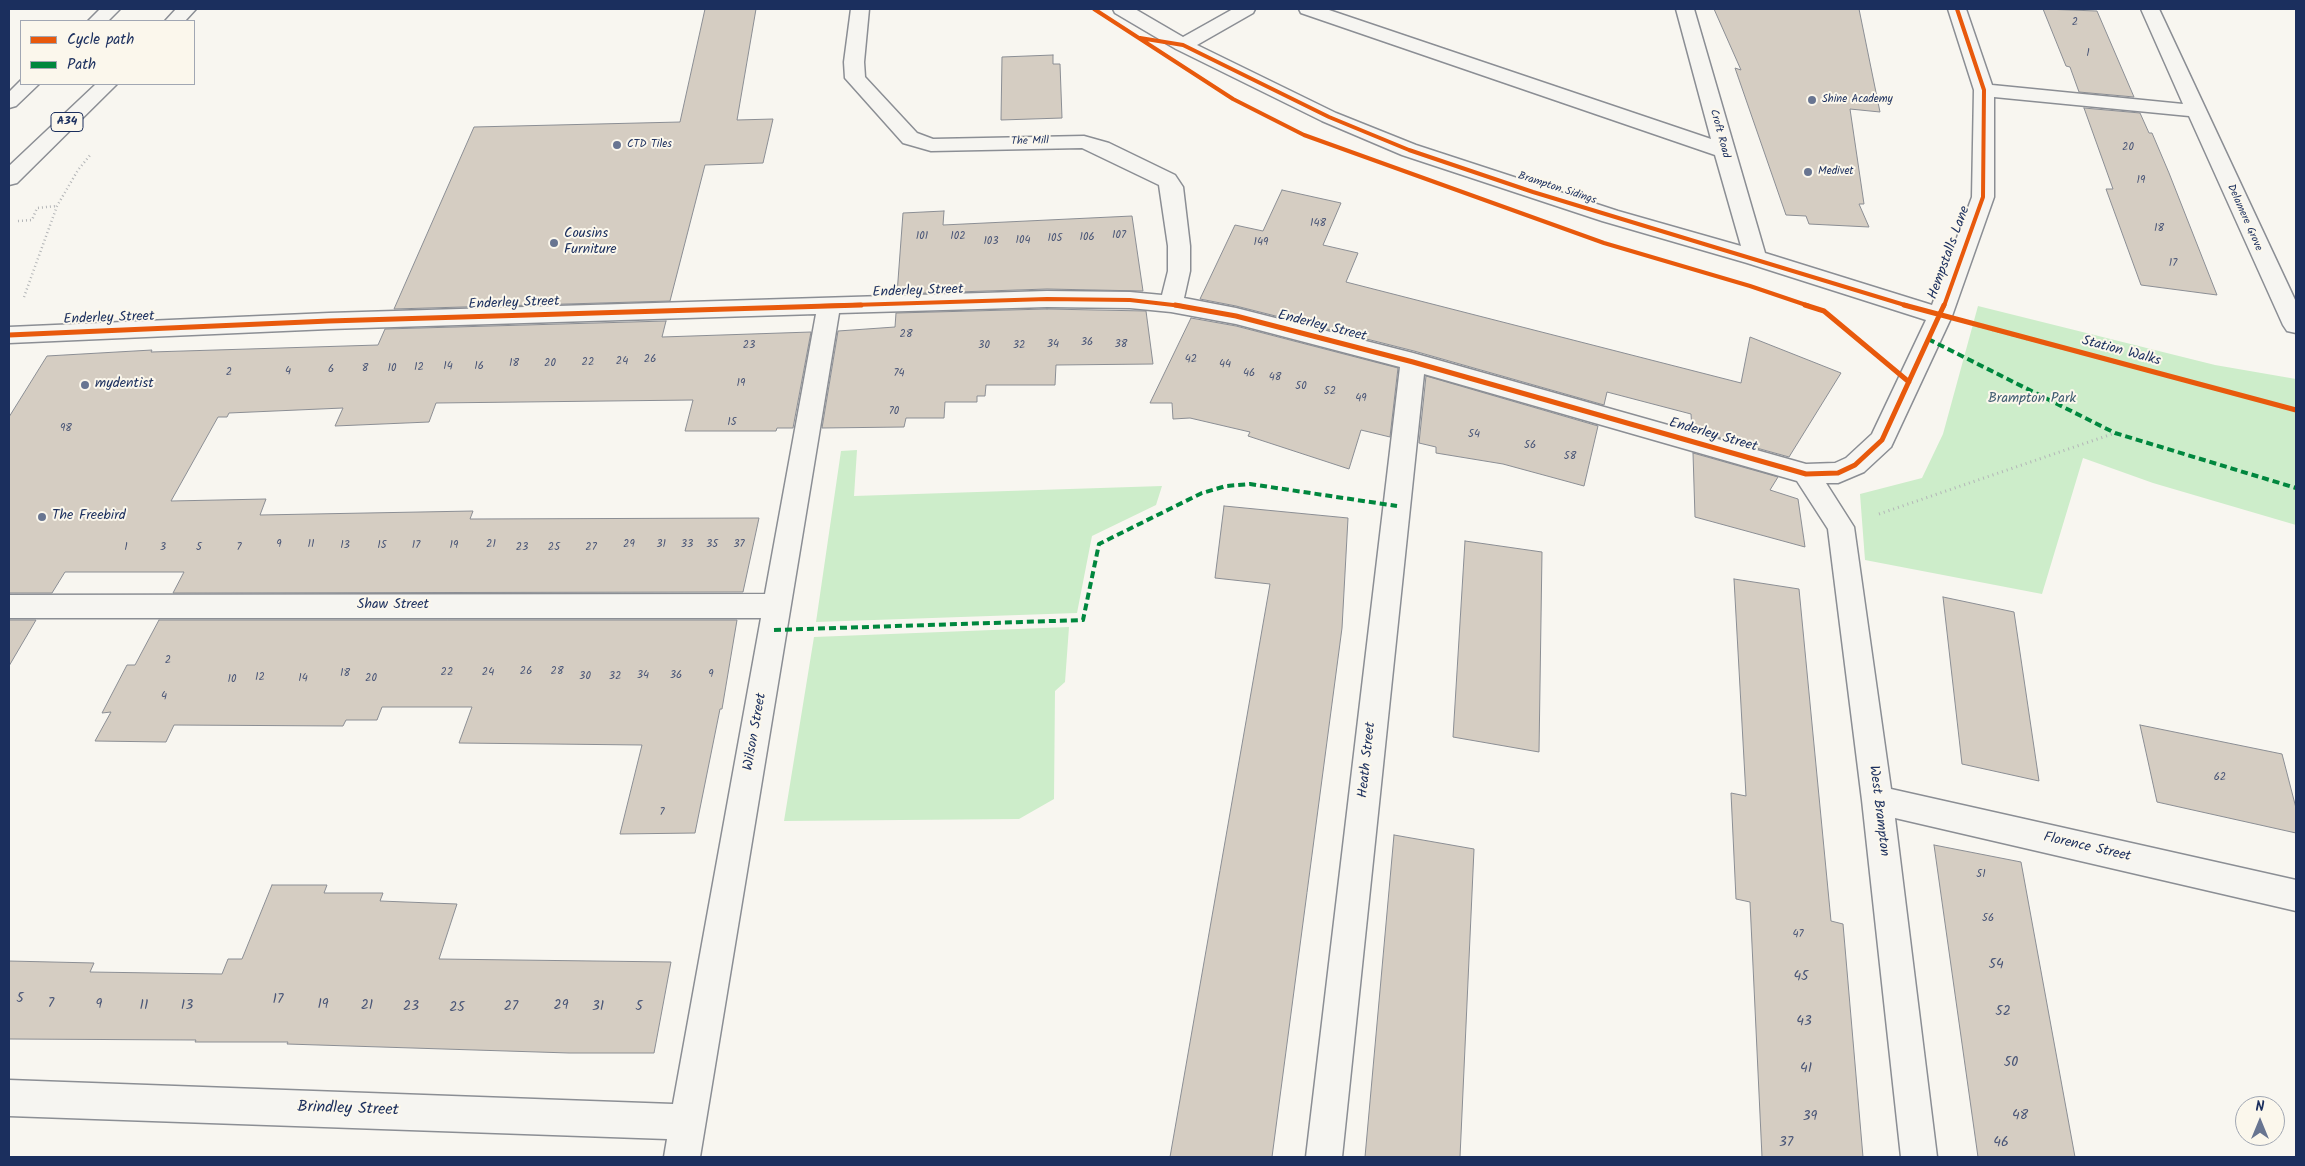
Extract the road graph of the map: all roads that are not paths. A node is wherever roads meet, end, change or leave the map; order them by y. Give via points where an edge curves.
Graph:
1 (111, 9) edge
2 (187, 9) edge
3 (860, 9) edge
4 (1122, 9) edge
5 (1246, 9) edge
6 (1308, 9) edge
7 (1685, 9) edge
8 (1957, 9) edge
9 (2150, 9) edge
10 (98, 20) edge
11 (175, 20) edge
12 (1183, 45) junction
13 (27, 85) edge
14 (106, 85) edge
15 (1984, 90) junction
16 (9, 102) edge
17 (2196, 111) junction
18 (1723, 150) junction
19 (17, 165) edge
20 (9, 178) edge
21 (1755, 258) junction
22 (1171, 304) junction
23 (829, 306) junction
24 (1940, 316) junction
25 (2295, 325) dead end
26 (9, 335) edge
27 (1413, 362) junction
28 (1806, 474) junction
29 (9, 606) edge
30 (777, 606) junction
31 (1878, 800) junction
32 (2296, 896) edge
33 (9, 1098) edge
34 (688, 1122) junction
35 (682, 1157) edge
36 (1324, 1157) edge
37 (1919, 1157) edge

1 - 10 main road
2 - 11 main road
3 - 22 main road, The Mill via 854,62 856,78 910,138 931,144 1084,142 1167,180 1172,187 1179,246 1179,271
4 - 12 main road, Brampton Sidings
5 - 12 main road
6 - 18 main road
7 - 18 main road, Croft Road
8 - 15 main road, Hempstalls Lane
9 - 17 main road, Delamere Grove
12 - 21 main road, Brampton Sidings via 1329,118 1409,150 1610,216
13 - 16 main road
14 - 19 main road, A34
15 - 17 main road
15 - 24 main road, Hempstalls Lane via 1983,197
17 - 25 main road, Delamere Grove
18 - 21 main road, Croft Road
19 - 20 main road, A34
21 - 24 main road, Brampton Sidings
22 - 23 main road, Enderley Street via 1047,298
22 - 27 main road, Enderley Street via 1236,316
23 - 26 main road, Enderley Street
23 - 30 main road, Wilson Street
24 - 28 main road, Hempstalls Lane via 1882,440 1855,465 1838,473
27 - 28 main road, Enderley Street
27 - 36 main road, Heath Street
28 - 31 main road, West Brampton via 1841,527
29 - 30 main road, Shaw Street
30 - 34 main road, Wilson Street
31 - 32 main road, Florence Street
31 - 37 main road, West Brampton
33 - 34 main road, Brindley Street
34 - 35 main road, Wilson Street

